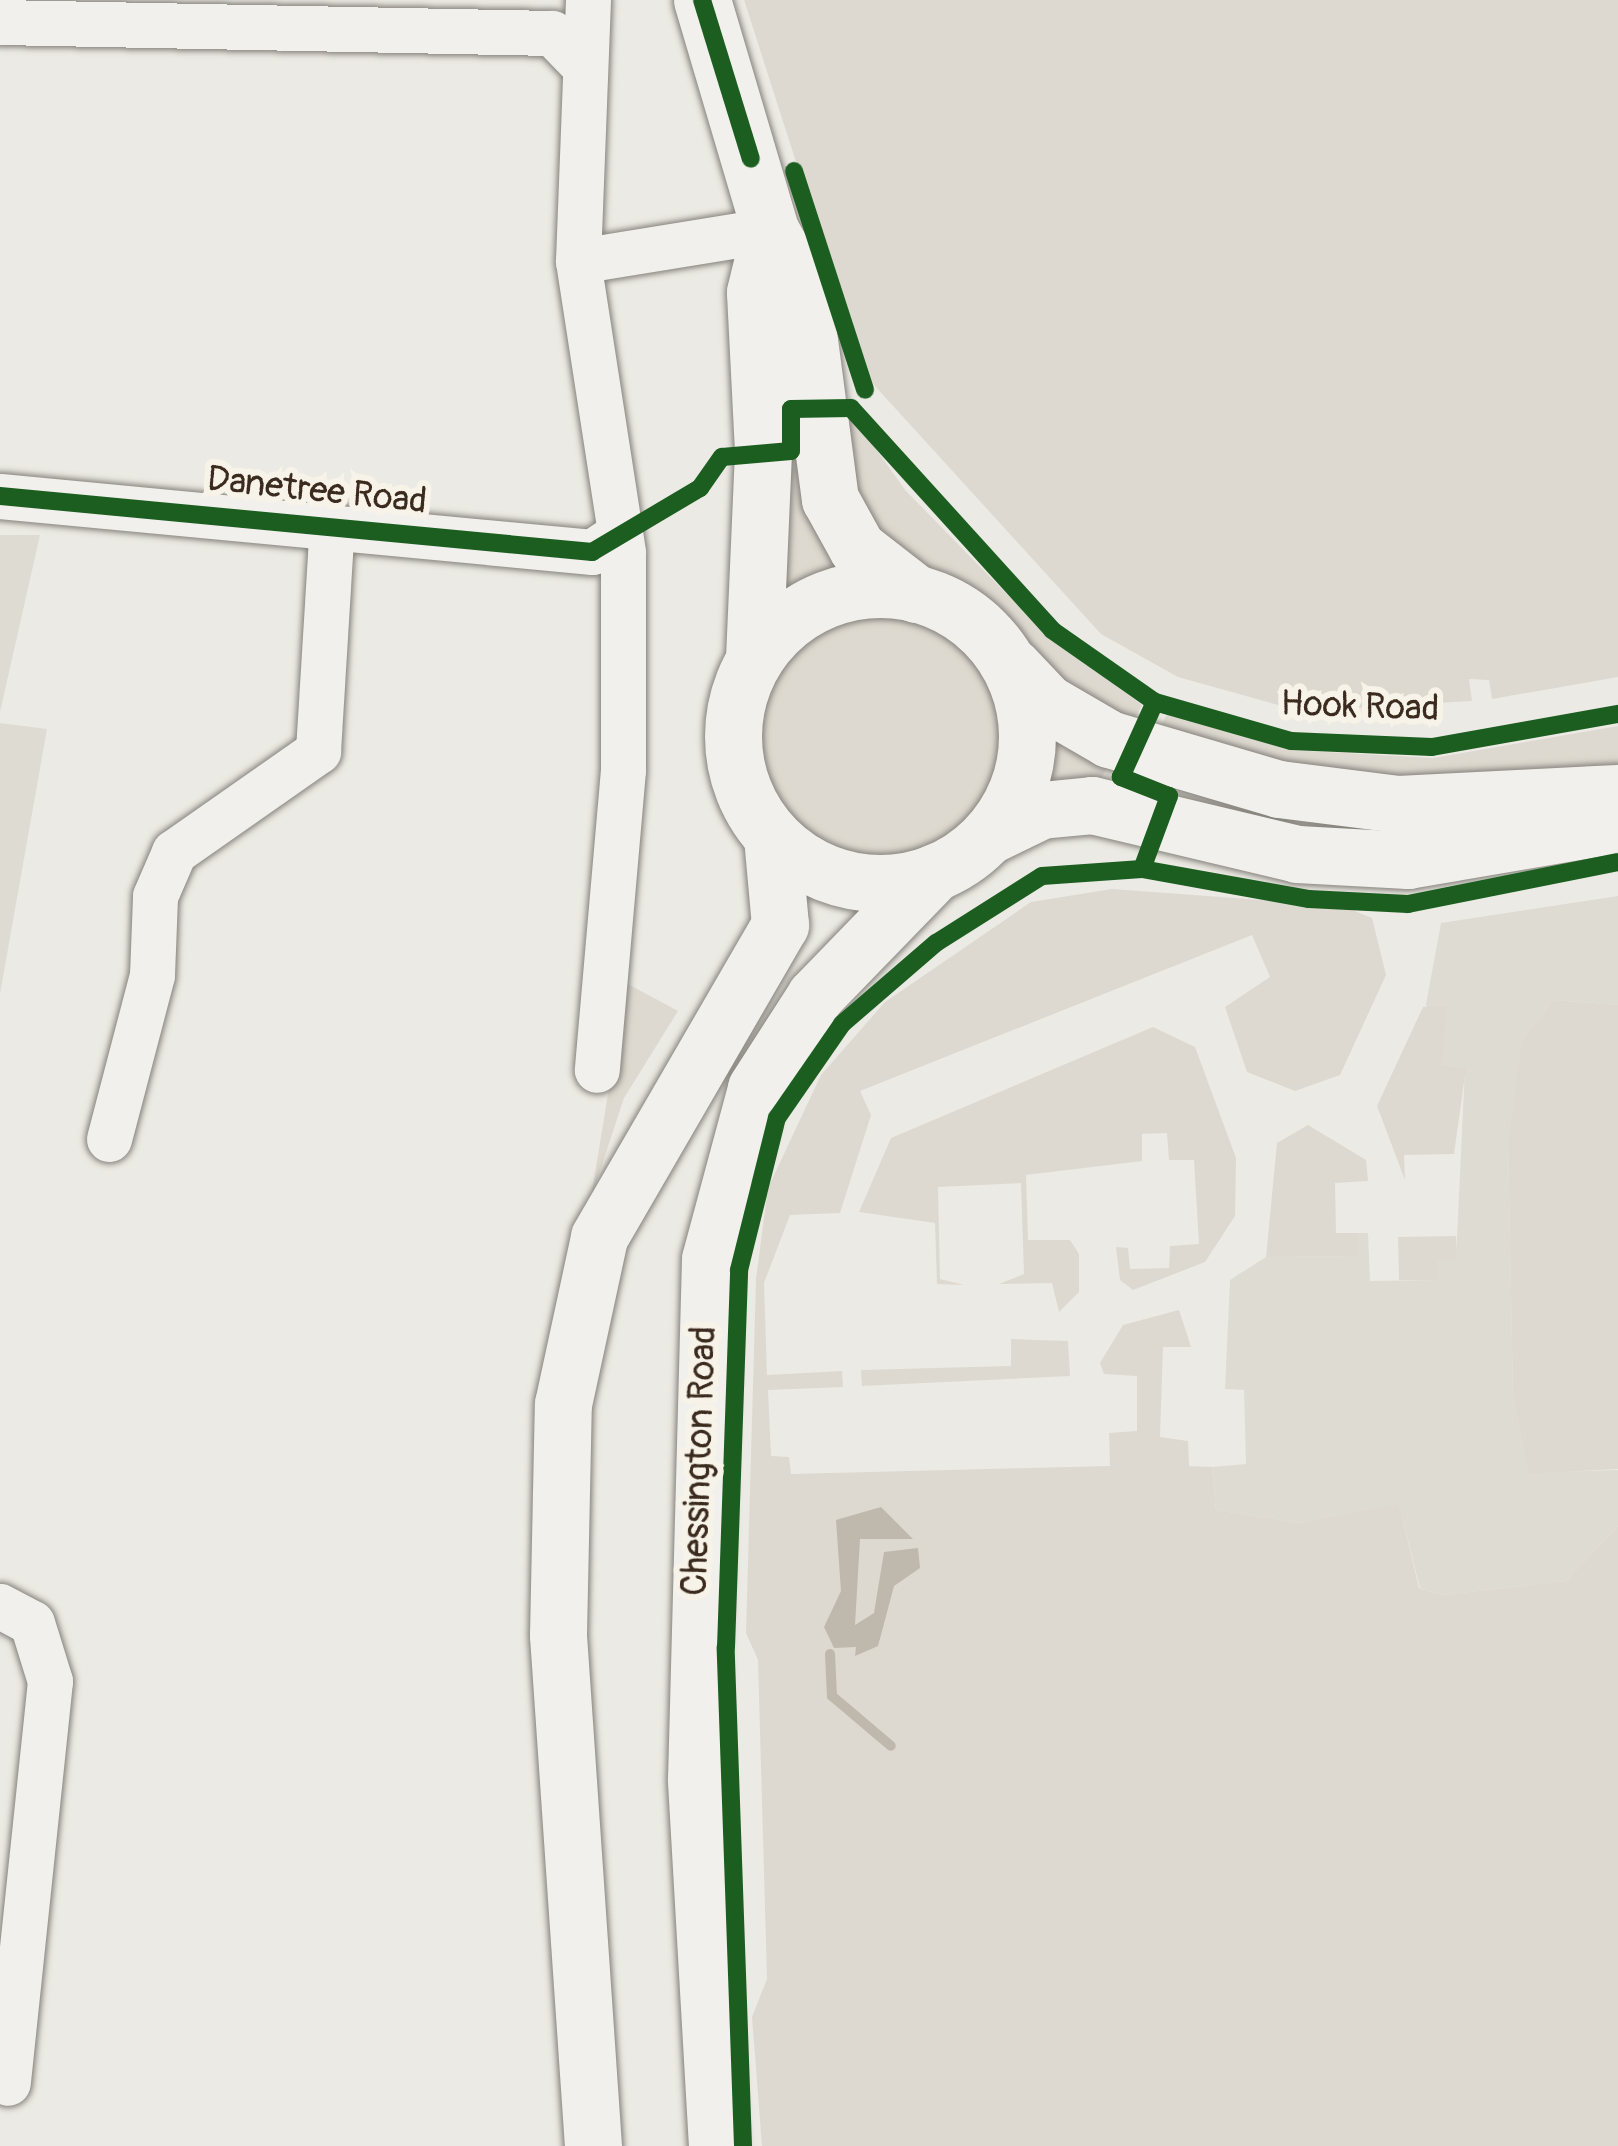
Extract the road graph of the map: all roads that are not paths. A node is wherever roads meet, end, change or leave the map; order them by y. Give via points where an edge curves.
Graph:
1 (588, 0) edge
2 (702, 0) edge
3 (0, 22) edge
4 (584, 66) junction
5 (770, 230) junction
6 (578, 261) junction
7 (0, 496) edge
8 (332, 524) junction
9 (620, 534) junction
10 (916, 593) junction
11 (990, 640) junction
12 (754, 658) junction
13 (1618, 793) edge
14 (1618, 824) edge
15 (988, 836) junction
16 (772, 837) junction
17 (935, 872) junction
18 (597, 1070) dead end
19 (110, 1138) dead end
20 (5, 1608) edge
21 (8, 2083) dead end
22 (593, 2146) edge
23 (717, 2146) edge

1 - 4 street
2 - 5 main road, Chessington Road
3 - 4 street via 552,33
4 - 6 street
5 - 6 street
5 - 10 main road, Chessington Road via 802,287 830,499 857,548
5 - 12 main road via 754,292 764,451
6 - 9 street
7 - 8 street, Danetree Road
8 - 9 street, Danetree Road via 592,552
8 - 19 street via 318,751 174,853 155,896 149,992
9 - 18 street via 623,770
10 - 11 main road, Chessington Road
10 - 12 main road via 824,599
11 - 13 main road via 1030,689 1088,729 1240,779 1398,804
11 - 15 main road, Chessington Road via 1018,684 1032,738 1024,780
12 - 16 main road via 733,750
14 - 15 main road via 1408,860 1297,854 1091,805 1041,810
15 - 17 main road, Chessington Road
16 - 17 main road, Chessington Road via 848,880
16 - 22 main road via 780,925 599,1237 563,1404 558,1635
17 - 23 main road, Chessington Road via 814,995 756,1088 710,1258 696,1779
20 - 21 street via 32,1623 50,1681

